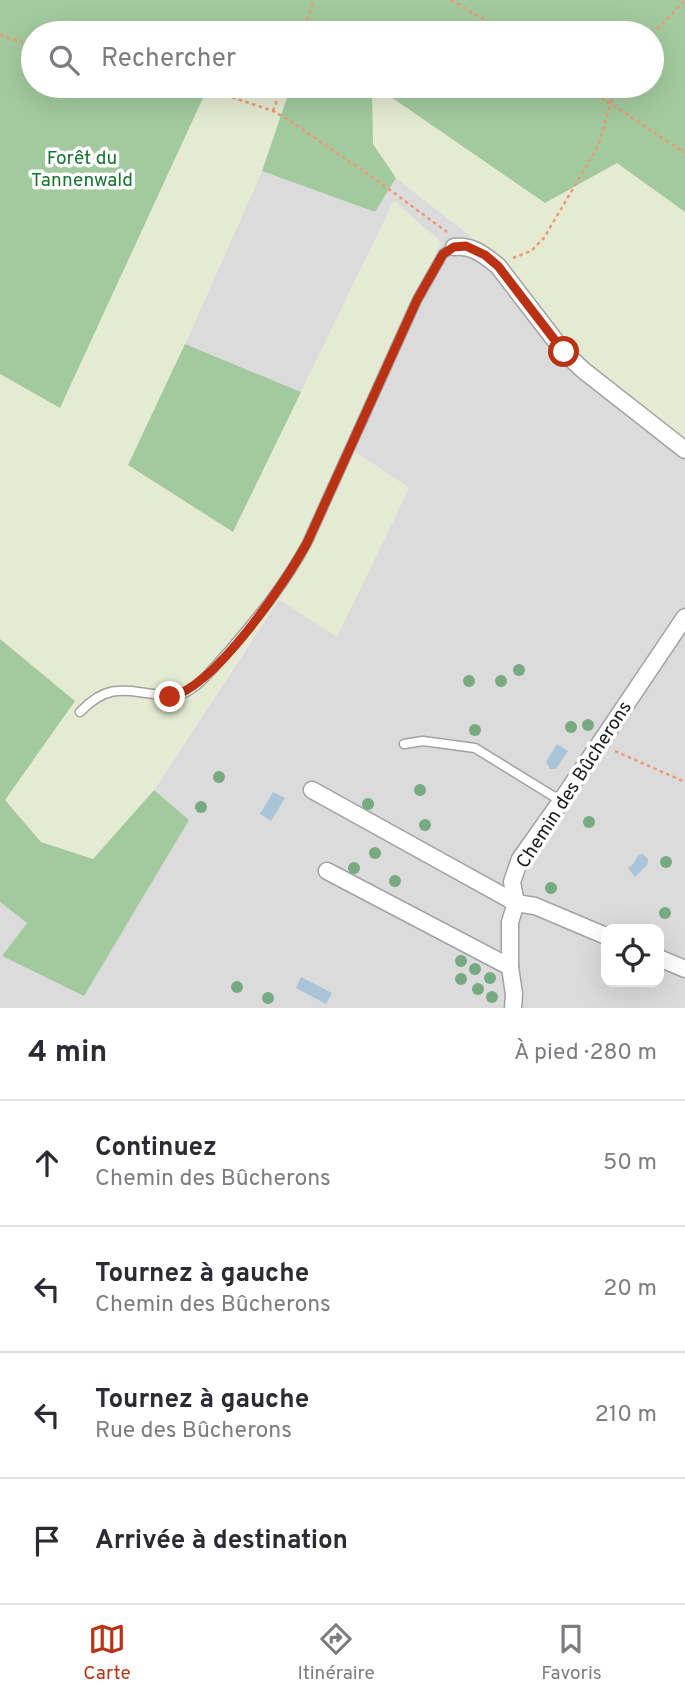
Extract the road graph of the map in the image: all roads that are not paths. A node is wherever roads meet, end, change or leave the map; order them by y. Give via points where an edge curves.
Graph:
1 (454, 247) joint
2 (685, 450) edge
3 (685, 617) edge
4 (80, 712) dead end
5 (404, 744) dead end
6 (312, 790) dead end
7 (561, 801) junction
8 (327, 871) dead end
9 (516, 903) junction
10 (601, 934) edge
11 (664, 960) edge
12 (510, 967) junction
13 (685, 969) edge
14 (513, 1008) edge

1 - 2 street via 466,246 498,266 564,352
1 - 4 lane via 443,254 417,300 307,543 266,608 190,690 170,697 116,690 92,700
3 - 7 street, Chemin des Bûcherons
5 - 7 lane via 423,741 475,748
6 - 9 street
7 - 9 street, Chemin des Bûcherons via 520,859 512,882
8 - 12 street
9 - 10 street via 535,906
9 - 12 street, Chemin des Bûcherons via 510,922
11 - 13 street
12 - 14 street, Chemin des Bûcherons

